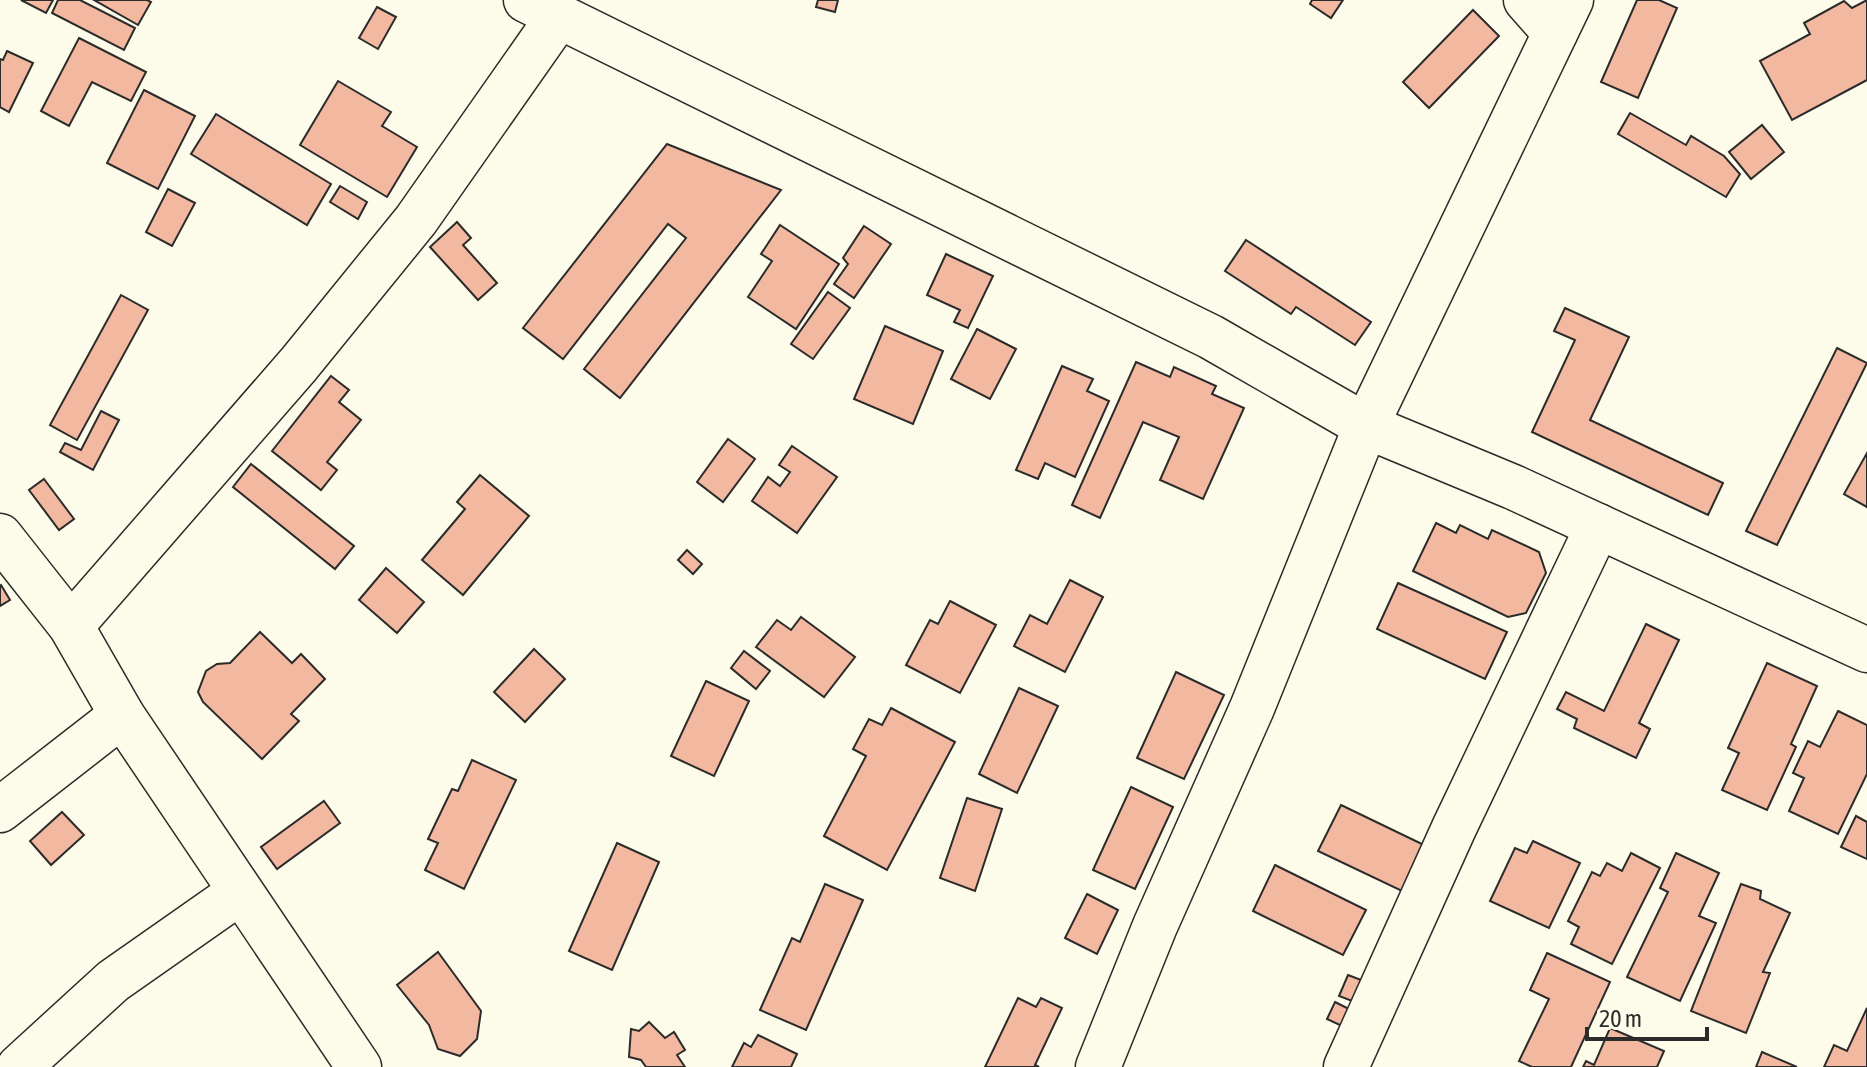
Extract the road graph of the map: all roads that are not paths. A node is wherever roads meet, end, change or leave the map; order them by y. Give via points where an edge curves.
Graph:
1 (1526, 0) edge
2 (542, 8) edge
3 (1563, 17) edge
4 (1366, 426) junction
5 (1598, 526) junction
6 (0, 536) edge
7 (71, 626) junction
8 (1867, 650) edge
9 (122, 715) junction
10 (0, 810) edge
11 (240, 892) junction
12 (19, 1067) edge
13 (359, 1067) edge
14 (1098, 1067) edge
15 (1346, 1067) edge

1 - 3 street
2 - 4 street via 1211,337
2 - 7 street via 416,220 299,364
3 - 4 street
4 - 5 street
4 - 14 street via 1258,695
5 - 8 street
5 - 15 street
6 - 7 street
7 - 9 street
9 - 10 street
9 - 11 street
11 - 12 street via 113,981
11 - 13 street

